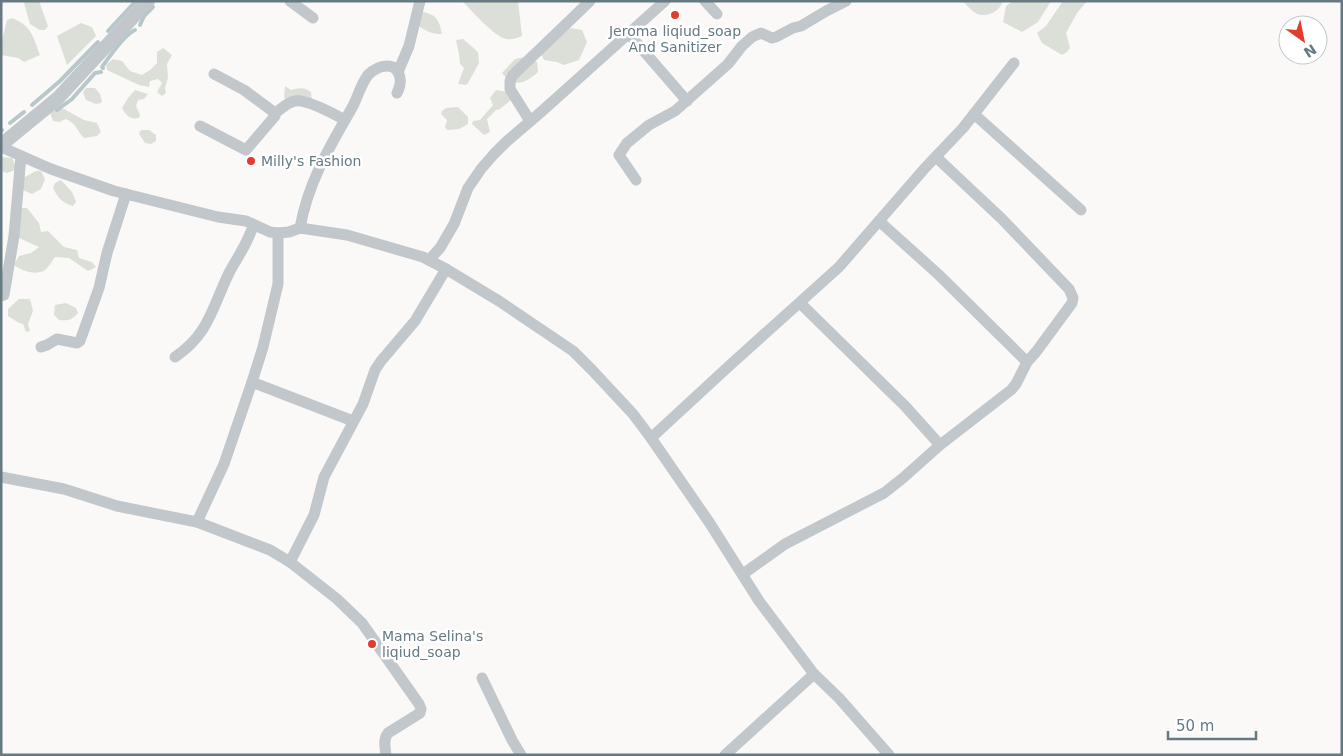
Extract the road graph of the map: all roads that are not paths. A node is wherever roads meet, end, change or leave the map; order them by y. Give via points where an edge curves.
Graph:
1 (148, 1) edge
2 (290, 1) edge
3 (420, 1) edge
4 (590, 1) edge
5 (665, 1) edge
6 (706, 1) edge
7 (846, 1) edge
8 (717, 14) dead end
9 (313, 18) dead end
10 (628, 34) junction
11 (1014, 63) dead end
12 (398, 72) junction
13 (214, 74) dead end
14 (397, 93) dead end
15 (687, 101) junction
16 (275, 113) junction
17 (974, 114) junction
18 (344, 120) junction
19 (530, 121) junction
20 (200, 126) dead end
21 (1, 146) edge
22 (21, 156) junction
23 (936, 157) junction
24 (636, 180) dead end
25 (126, 194) junction
26 (1081, 210) dead end
27 (879, 221) junction
28 (254, 225) junction
29 (300, 228) junction
30 (278, 233) junction
31 (429, 260) junction
32 (446, 269) junction
33 (1, 296) edge
34 (800, 303) junction
35 (42, 347) dead end
36 (175, 357) dead end
37 (1027, 362) junction
38 (252, 382) junction
39 (353, 421) junction
40 (652, 438) junction
41 (940, 445) junction
42 (1, 477) edge
43 (197, 522) junction
44 (290, 562) junction
45 (743, 574) junction
46 (814, 674) junction
47 (482, 678) dead end
48 (386, 755) edge
49 (521, 755) edge
50 (725, 755) edge
51 (889, 755) edge

1 - 21 street via 58,98
2 - 9 street
3 - 12 street via 409,46
4 - 19 street via 513,75 510,89
5 - 10 street
6 - 8 street
7 - 15 street via 776,37 761,33 752,38
10 - 15 street
10 - 19 street
11 - 17 street
12 - 14 street via 401,80
12 - 18 street via 383,65 374,69
13 - 16 street via 244,90
15 - 24 street via 649,125 620,152
16 - 18 street via 297,101
16 - 20 street via 246,150
17 - 23 street
17 - 26 street
18 - 29 street via 318,170
19 - 31 street via 480,169 468,188 454,224
21 - 22 street
22 - 25 street
22 - 33 street via 14,236 4,295
23 - 27 street
23 - 37 street via 1002,219 1072,294 1072,304
25 - 28 street
25 - 35 street via 107,253 100,288 80,341 57,339
27 - 34 street via 840,268
27 - 37 street
28 - 30 street
28 - 36 street via 205,327
29 - 30 street
29 - 31 street via 347,236
30 - 38 street via 278,284
31 - 32 street
32 - 39 street via 415,321 375,370
32 - 40 street via 573,351
34 - 40 street
34 - 41 street
37 - 41 street via 1011,390
38 - 39 street
38 - 43 street via 224,464
39 - 44 street via 324,477 314,515
40 - 45 street
41 - 45 street via 884,493 785,544
42 - 43 street
43 - 44 street via 270,550
44 - 48 street via 362,623 421,708 420,713 388,733
45 - 46 street via 759,601
46 - 50 street
46 - 51 street via 840,698
47 - 49 street

